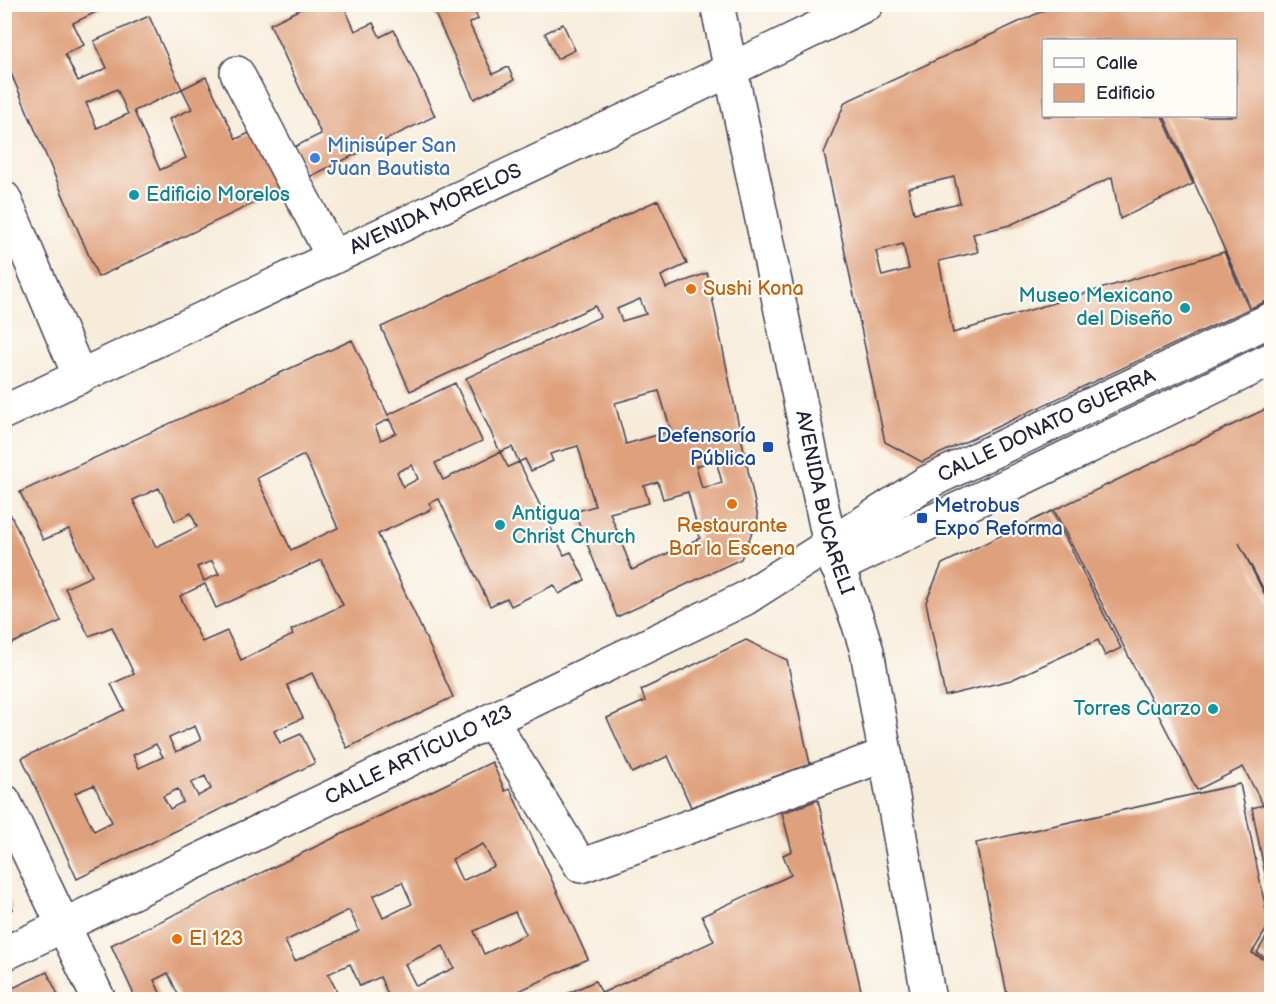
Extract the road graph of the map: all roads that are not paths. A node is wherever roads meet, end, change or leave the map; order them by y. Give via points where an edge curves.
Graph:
1 (717, 4) edge
2 (867, 4) edge
3 (731, 70) junction
4 (237, 73) dead end
5 (4, 198) edge
6 (333, 257) junction
7 (1272, 319) edge
8 (1272, 359) edge
9 (80, 377) junction
10 (4, 412) edge
11 (834, 556) junction
12 (492, 720) junction
13 (885, 755) junction
14 (4, 801) edge
15 (64, 926) junction
16 (4, 954) edge
17 (99, 999) edge
18 (929, 999) edge

1 - 3 main road, AVENIDA BUCARELI
2 - 3 main road, AVENIDA MORELOS
3 - 6 main road, AVENIDA MORELOS
3 - 11 main road, AVENIDA BUCARELI
4 - 6 main road
5 - 9 main road
6 - 9 main road, AVENIDA MORELOS
7 - 11 main road, CALLE DONATO GUERRA via 926,483
8 - 11 main road
9 - 10 main road, AVENIDA MORELOS
11 - 12 main road, CALLE ARTÍCULO 123
11 - 13 main road, AVENIDA BUCARELI via 867,651
12 - 13 main road via 580,866
12 - 15 main road, CALLE ARTÍCULO 123
13 - 18 main road, AVENIDA BUCARELI
14 - 15 main road
15 - 16 main road, CALLE ARTÍCULO 123
15 - 17 main road

